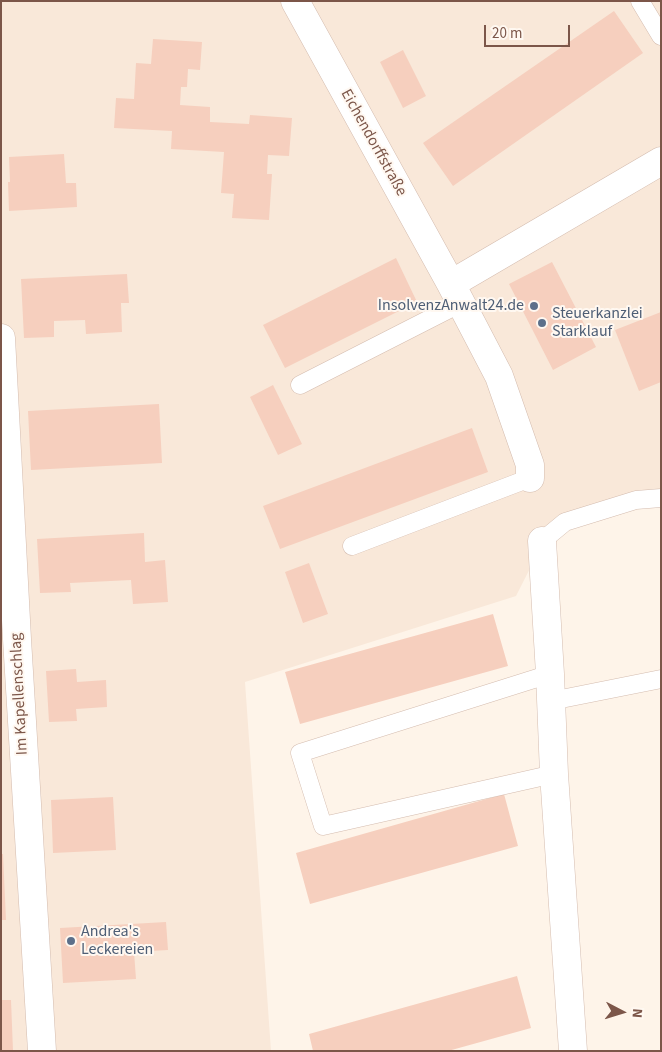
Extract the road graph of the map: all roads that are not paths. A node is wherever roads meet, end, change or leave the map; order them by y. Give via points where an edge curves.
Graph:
1 (295, 1) edge
2 (640, 1) edge
3 (661, 36) edge
4 (661, 162) edge
5 (456, 293) junction
6 (1, 338) edge
7 (300, 385) dead end
8 (530, 478) joint
9 (661, 498) edge
10 (542, 542) joint
11 (352, 546) dead end
12 (661, 679) edge
13 (550, 688) junction
14 (554, 774) junction
15 (567, 1049) edge
16 (42, 1051) edge

1 - 5 street, Eichendorffstraße
2 - 3 lane
4 - 5 street
5 - 7 lane
5 - 8 street, Eichendorffstraße via 499,376 530,465
6 - 16 street, Im Kapellenschlag
8 - 11 lane
9 - 10 lane via 636,500 565,522
10 - 13 street
12 - 13 lane
13 - 14 street
13 - 14 lane via 300,753 323,826
14 - 15 street

